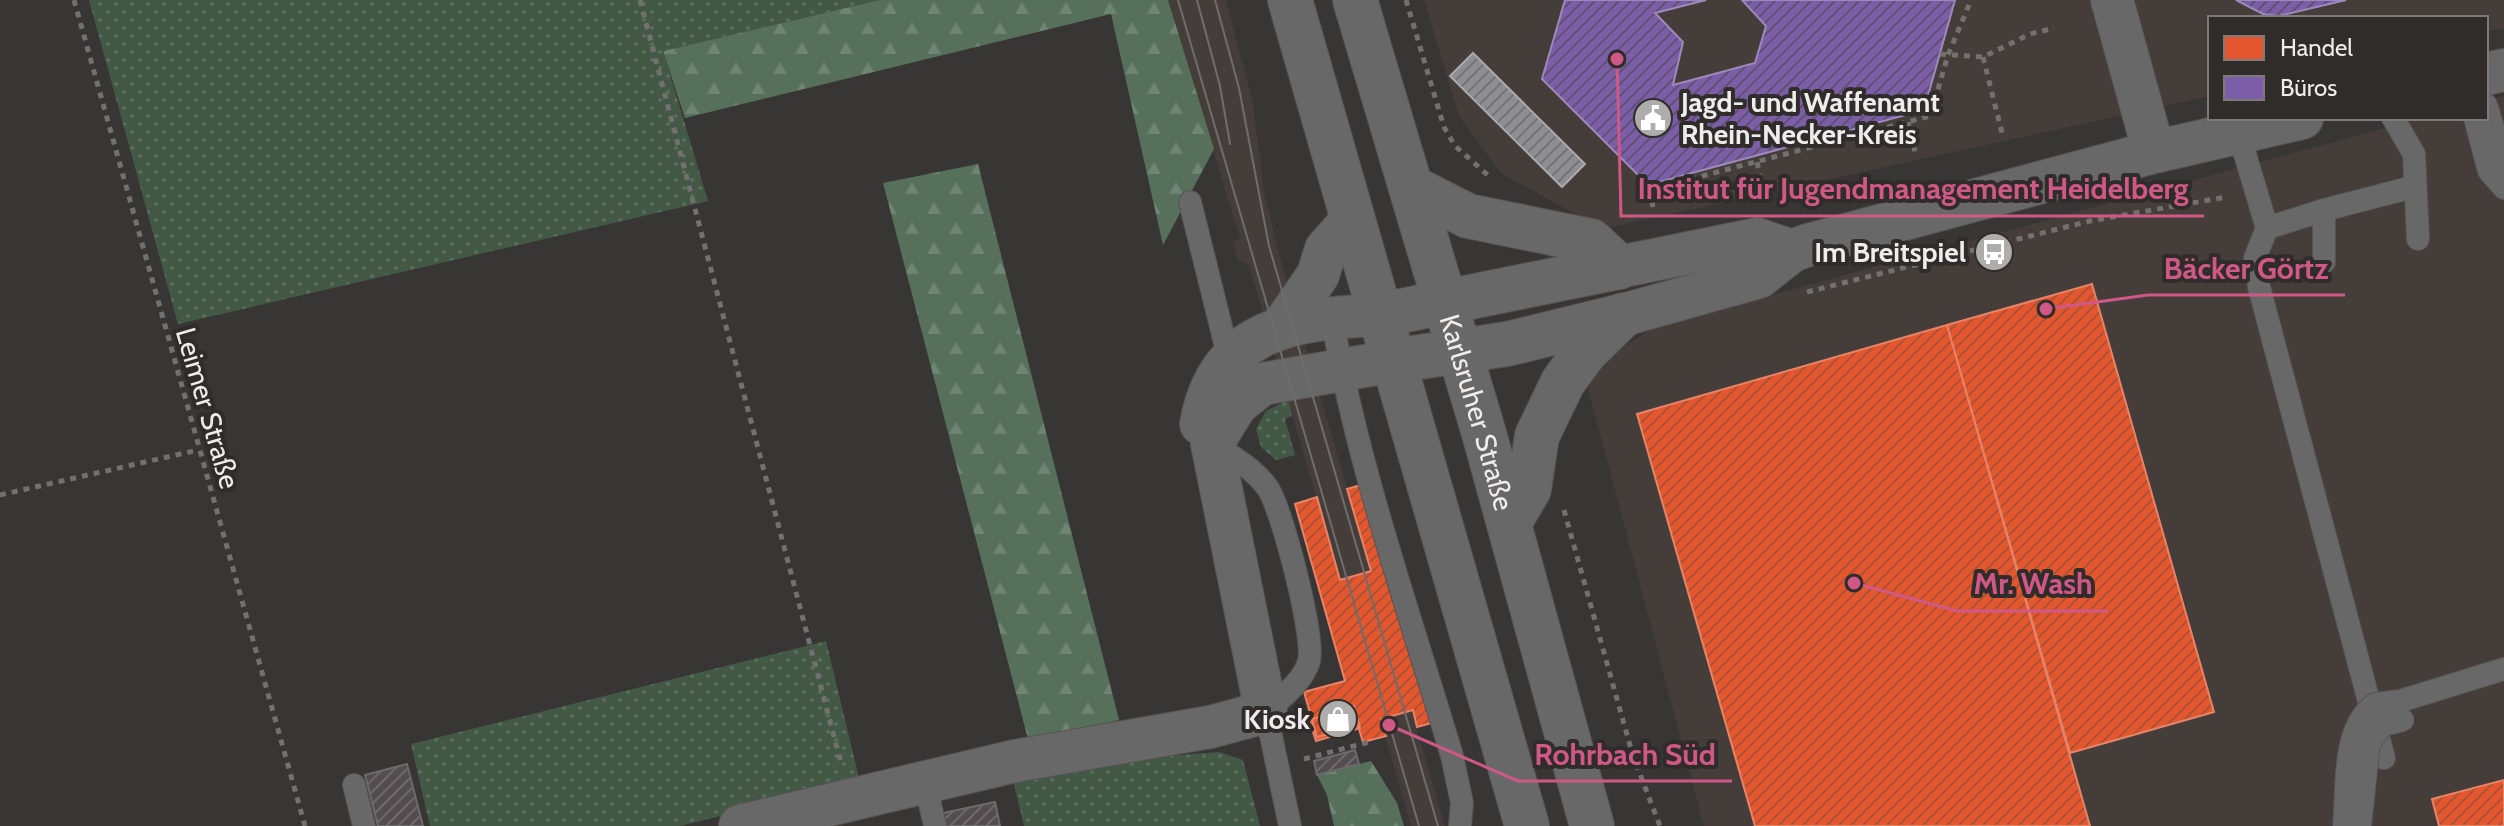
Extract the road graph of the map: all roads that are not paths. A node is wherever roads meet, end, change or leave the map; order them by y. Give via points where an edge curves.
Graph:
1 (1290, 0) edge
2 (1355, 0) edge
3 (2112, 0) edge
4 (2488, 111) edge
5 (2292, 120) edge
6 (2394, 120) edge
7 (2476, 120) edge
8 (2238, 131) junction
9 (2154, 152) junction
10 (2504, 162) edge
11 (1411, 187) junction
12 (2413, 187) junction
13 (2504, 188) edge
14 (1190, 202) dead end
15 (2324, 210) junction
16 (1353, 219) junction
17 (2267, 228) junction
18 (2418, 239) dead end
19 (1792, 251) junction
20 (2324, 262) dead end
21 (1619, 267) junction
22 (1445, 303) junction
23 (1381, 315) junction
24 (1623, 315) junction
25 (1332, 317) junction
26 (1282, 327) junction
27 (1460, 353) junction
28 (1235, 354) junction
29 (1393, 361) junction
30 (1341, 368) junction
31 (1206, 434) junction
32 (1509, 523) junction
33 (2504, 669) edge
34 (2401, 710) junction
35 (1266, 712) junction
36 (2384, 758) dead end
37 (925, 782) junction
38 (354, 785) dead end
39 (364, 826) edge
40 (740, 826) edge
41 (935, 826) edge
42 (1290, 826) edge
43 (1460, 826) edge
44 (1527, 826) edge
45 (1592, 826) edge
46 (2344, 826) edge
47 (2360, 826) edge

1 - 16 main road
2 - 11 main road, Karlsruher Straße
3 - 9 street
4 - 10 lane
5 - 8 street
6 - 12 lane via 2414,154
7 - 13 lane via 2489,171
8 - 9 street
8 - 17 lane
9 - 19 street
11 - 21 main road via 1488,221 1591,241
11 - 22 main road, Karlsruher Straße
12 - 15 lane
12 - 18 lane
14 - 28 lane
15 - 17 lane
15 - 20 lane
16 - 23 main road
16 - 26 street via 1326,249 1318,275
17 - 36 lane via 2255,258 2259,287
19 - 21 street via 1757,239
19 - 24 street via 1759,277
21 - 22 main road
22 - 23 main road
22 - 27 main road, Karlsruher Straße
23 - 25 street
23 - 29 main road
24 - 27 main road
24 - 32 main road via 1563,382 1537,436 1529,489
25 - 26 street
25 - 30 lane
26 - 28 street
27 - 29 main road
27 - 32 main road, Karlsruher Straße
28 - 31 street via 1210,387
29 - 30 street
29 - 44 main road
30 - 31 street via 1262,384
30 - 43 lane via 1452,756 1462,803
31 - 35 street
31 - 35 lane via 1269,490 1311,645 1301,678
32 - 45 main road, Karlsruher Straße
33 - 34 lane via 2453,682
34 - 46 lane, bridge via 2375,704 2358,721
34 - 47 lane, bridge via 2369,743
35 - 37 street
35 - 42 lane
37 - 40 street
37 - 41 lane
38 - 39 lane

